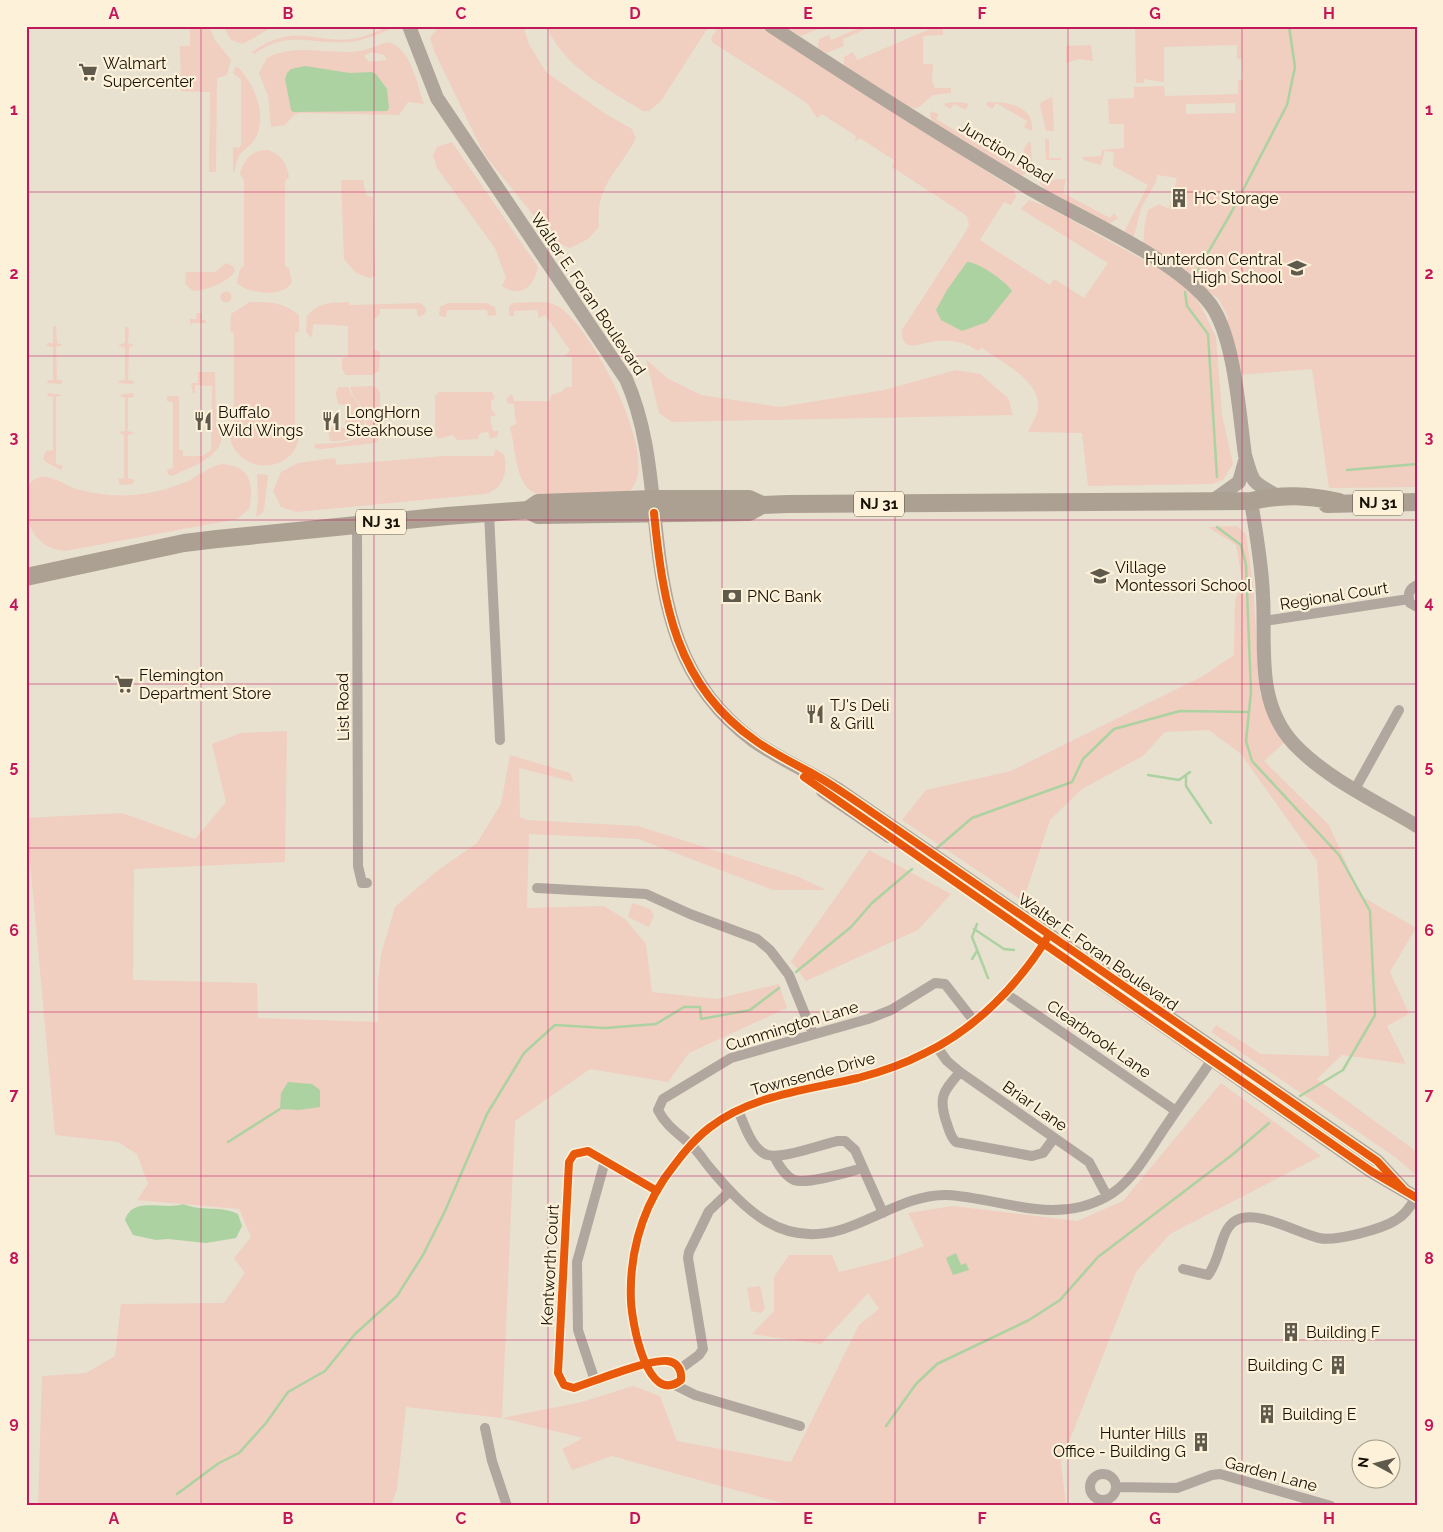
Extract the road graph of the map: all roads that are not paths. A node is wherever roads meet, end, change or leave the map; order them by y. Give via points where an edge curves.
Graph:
1 (408, 26) edge
2 (771, 26) edge
3 (1245, 455) junction
4 (1276, 495) junction
5 (1211, 502) junction
6 (1251, 502) junction
7 (1340, 502) junction
8 (1417, 502) edge
9 (654, 506) junction
10 (489, 513) junction
11 (357, 524) junction
12 (26, 577) edge
13 (1417, 585) edge
14 (1409, 599) junction
15 (1417, 607) edge
16 (1264, 622) junction
17 (1399, 710) dead end
18 (500, 740) dead end
19 (1355, 789) junction
20 (1417, 826) edge
21 (367, 883) dead end
22 (537, 888) dead end
23 (1047, 939) junction
24 (1005, 993) junction
25 (974, 1021) junction
26 (813, 1034) junction
27 (937, 1047) junction
28 (1214, 1056) junction
29 (960, 1072) junction
30 (738, 1110) junction
31 (1176, 1111) junction
32 (1054, 1138) junction
33 (691, 1144) junction
34 (774, 1156) junction
35 (605, 1161) junction
36 (863, 1168) junction
37 (730, 1190) junction
38 (657, 1191) junction
39 (1107, 1196) junction
40 (1417, 1198) edge
41 (883, 1213) junction
42 (1183, 1269) dead end
43 (646, 1364) junction
44 (680, 1369) junction
45 (595, 1381) junction
46 (675, 1385) junction
47 (800, 1426) dead end
48 (485, 1428) dead end
49 (1117, 1487) dead end
50 (507, 1506) edge
51 (1331, 1506) edge

1 - 9 street, Walter E. Foran Boulevard via 437,98 626,379 641,420
2 - 3 street, Junction Road via 1028,188 1168,266 1198,291 1216,314 1232,365
3 - 4 street via 1255,484
3 - 5 street via 1239,482
4 - 6 highway, NJ 31
4 - 7 highway, NJ 31 via 1315,496
5 - 6 highway, NJ 31
5 - 9 highway, NJ 31 via 762,505 750,499
6 - 7 highway, NJ 31 via 1272,507
6 - 16 street via 1261,568
7 - 8 highway, NJ 31
9 - 10 highway, NJ 31 via 538,503 528,510
9 - 23 street, Walter E. Foran Boulevard via 663,590 672,626 699,683 724,713 754,740 815,785
10 - 11 highway, NJ 31
10 - 18 street
11 - 12 highway, NJ 31 via 184,543
11 - 21 street, List Road via 358,866 359,878 362,883
13 - 14 street via 1409,592
14 - 15 street
14 - 16 street, Regional Court
16 - 19 street via 1265,682 1278,722 1303,752
17 - 19 street
19 - 20 street
22 - 26 street via 646,894 757,939 789,975
23 - 24 street, Townsende Drive
23 - 28 street, Walter E. Foran Boulevard
24 - 25 street, Townsende Drive
24 - 31 street, Clearbrook Lane
25 - 26 street, Cummington Lane via 945,984 935,983 883,1014
25 - 27 street, Townsende Drive
26 - 33 street, Cummington Lane via 731,1058 663,1099 658,1110 663,1121
27 - 29 street, Briar Lane via 946,1061
27 - 30 street, Townsende Drive via 876,1072 777,1096
28 - 31 street, Cummington Lane
28 - 40 street, Walter E. Foran Boulevard via 1371,1171
29 - 32 street, Briar Lane
29 - 32 street via 941,1101 950,1135 956,1142 1032,1156 1043,1153
30 - 33 street, Townsende Drive via 714,1124
30 - 34 street via 757,1147
31 - 39 street, Cummington Lane via 1129,1178
32 - 39 street, Briar Lane via 1089,1162
33 - 37 street, Cummington Lane
33 - 38 street, Townsende Drive
34 - 36 street via 793,1180 806,1181
34 - 36 street via 838,1141 846,1142 856,1150
35 - 38 street, Kentworth Court
35 - 45 street via 577,1262 578,1330
35 - 45 street, Kentworth Court via 588,1151 574,1154 570,1162 558,1373 568,1387
36 - 41 street
37 - 41 street, Cummington Lane via 761,1219 795,1233 831,1232
37 - 44 street via 709,1211 689,1252 703,1349
38 - 43 street, Townsende Drive via 642,1222 630,1286 636,1336
39 - 41 street, Cummington Lane via 1078,1208 1052,1211 938,1195
40 - 42 street via 1404,1215 1390,1223 1331,1239 1246,1217 1234,1222 1225,1232 1216,1265 1208,1275
43 - 44 street via 667,1361
43 - 45 street, Kentworth Court
43 - 46 street, Townsende Drive via 652,1378 663,1386
44 - 46 street via 681,1380
46 - 47 street, Townsende Drive via 695,1395
48 - 50 street
49 - 51 street, Garden Lane via 1177,1488 1220,1474

